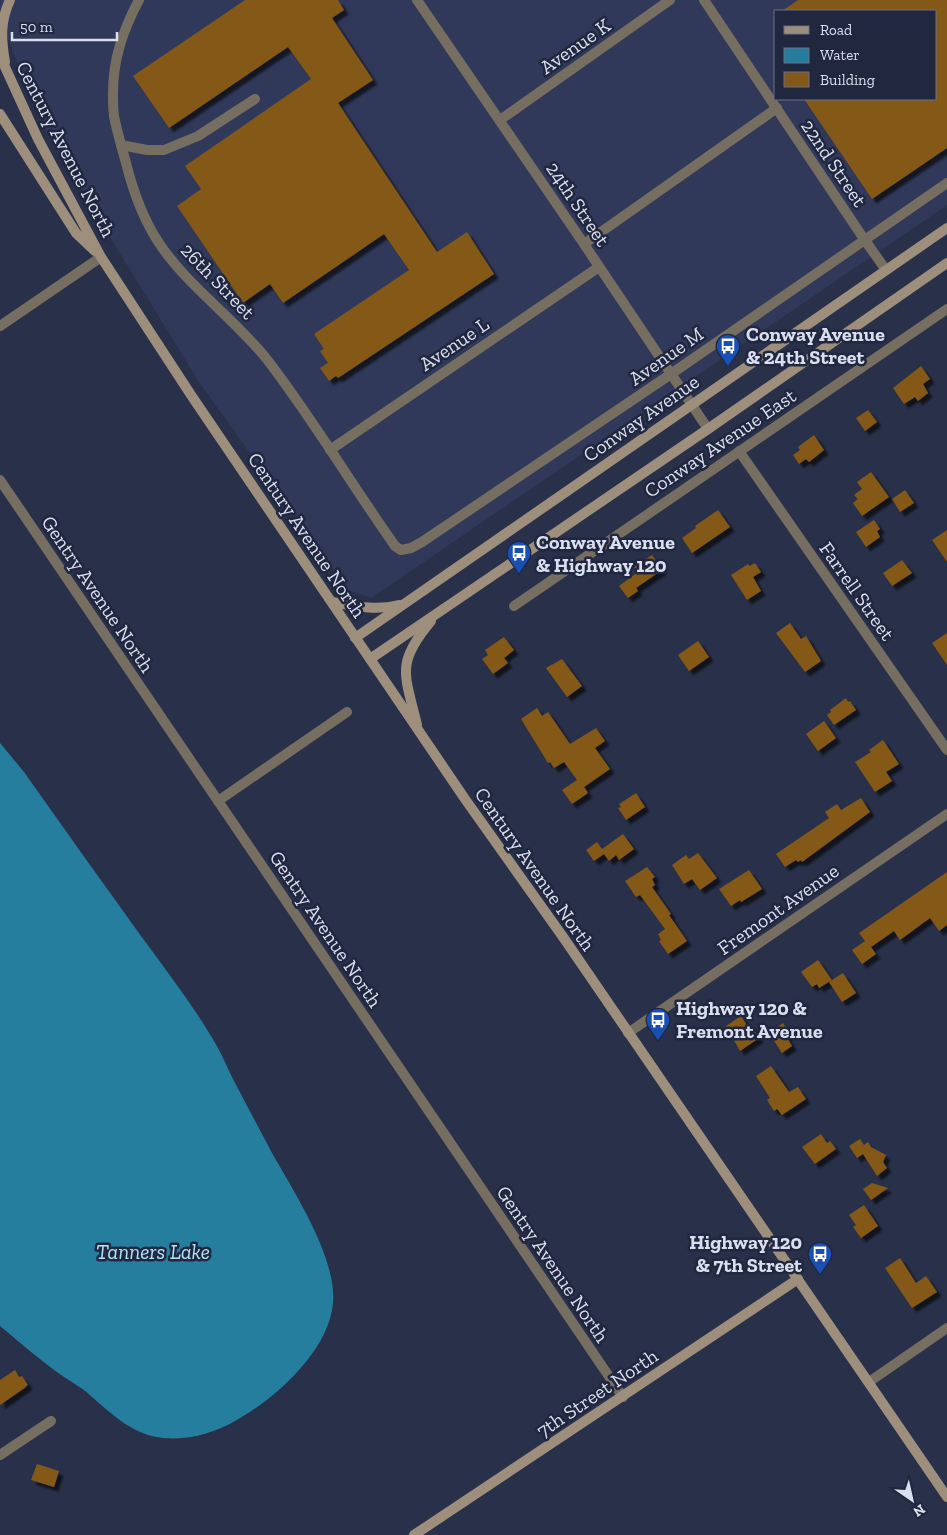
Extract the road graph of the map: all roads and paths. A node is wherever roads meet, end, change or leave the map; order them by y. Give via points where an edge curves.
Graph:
1 (10, 0) edge
2 (139, 0) edge
3 (417, 0) edge
4 (670, 0) edge
5 (704, 0) edge
6 (0, 56) edge
7 (9, 77) junction
8 (255, 99) dead end
9 (777, 108) junction
10 (0, 114) edge
11 (500, 120) junction
12 (121, 145) junction
13 (947, 183) edge
14 (947, 228) edge
15 (864, 239) junction
16 (584, 244) junction
17 (101, 257) junction
18 (947, 263) edge
19 (599, 267) junction
20 (886, 270) junction
21 (947, 309) edge
22 (0, 326) edge
23 (671, 374) junction
24 (691, 405) junction
25 (708, 429) junction
26 (330, 450) junction
27 (739, 451) junction
28 (0, 480) edge
29 (401, 550) joint
30 (332, 602) junction
31 (407, 602) junction
32 (514, 606) dead end
33 (439, 612) junction
34 (355, 638) junction
35 (370, 659) junction
36 (347, 712) dead end
37 (418, 731) junction
38 (947, 750) edge
39 (218, 801) junction
40 (947, 814) edge
41 (628, 1033) junction
42 (798, 1279) junction
43 (947, 1328) edge
44 (869, 1382) junction
45 (623, 1397) junction
46 (51, 1421) dead end
47 (0, 1455) edge
48 (947, 1496) edge
49 (414, 1535) edge

1 - 7 main road via 2,20 1,41
2 - 12 street, 26th Street via 121,37 116,58 114,114
3 - 11 street, 24th Street
4 - 11 street, Avenue K
5 - 9 street, 22nd Street
6 - 7 main road, Century Avenue North
7 - 17 main road, Century Avenue North
8 - 12 street via 198,136 164,150
9 - 15 street, 22nd Street
9 - 16 street
10 - 17 main road, Century Avenue North via 76,233
11 - 16 street, 24th Street
12 - 26 street, 26th Street via 133,188 159,243 269,362
13 - 15 street, Avenue M
14 - 20 main road, Conway Avenue
15 - 20 street, 22nd Street
15 - 23 street, Avenue M
16 - 19 street, 24th Street
17 - 22 street
17 - 30 main road, Century Avenue North
18 - 25 main road
19 - 23 street, 24th Street
19 - 26 street, Avenue L
20 - 24 main road, Conway Avenue
21 - 27 street, Conway Avenue East
23 - 24 street, 24th Street
23 - 29 street, Avenue M via 422,542
24 - 25 street, 24th Street
24 - 31 main road, Conway Avenue
25 - 33 main road
26 - 29 street, 26th Street
27 - 32 street, Conway Avenue East
27 - 38 street, Farrell Street
28 - 39 street, Gentry Avenue North
30 - 31 main road via 386,608
30 - 34 main road, Century Avenue North
31 - 34 main road, Conway Avenue
33 - 35 main road
33 - 37 main road via 414,642 406,664 407,686
34 - 35 main road, Century Avenue North
35 - 37 main road, Century Avenue North
36 - 39 street
37 - 41 main road, Century Avenue North
39 - 45 street, Gentry Avenue North
40 - 41 street, Fremont Avenue
41 - 42 main road, Century Avenue North
42 - 44 main road, Century Avenue North
42 - 45 main road, 7th Street North
43 - 44 street
44 - 48 main road, Century Avenue North
45 - 49 main road, 7th Street North
46 - 47 street

